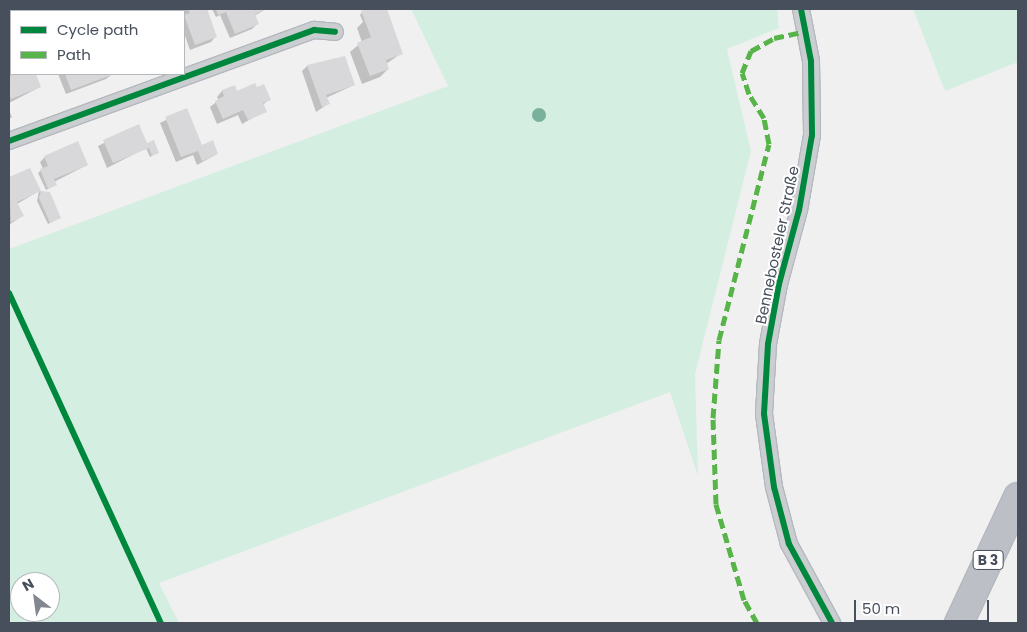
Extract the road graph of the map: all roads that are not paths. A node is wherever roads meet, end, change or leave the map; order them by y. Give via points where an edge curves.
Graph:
1 (801, 9) edge
2 (335, 32) dead end
3 (9, 141) edge
4 (1018, 497) edge
5 (832, 623) edge
6 (959, 623) edge

1 - 5 street, Bennebosteler Straße via 811,60 812,135 799,210 779,284 768,344 764,414 774,487 789,544
2 - 3 street via 314,30
4 - 6 highway, B 3

